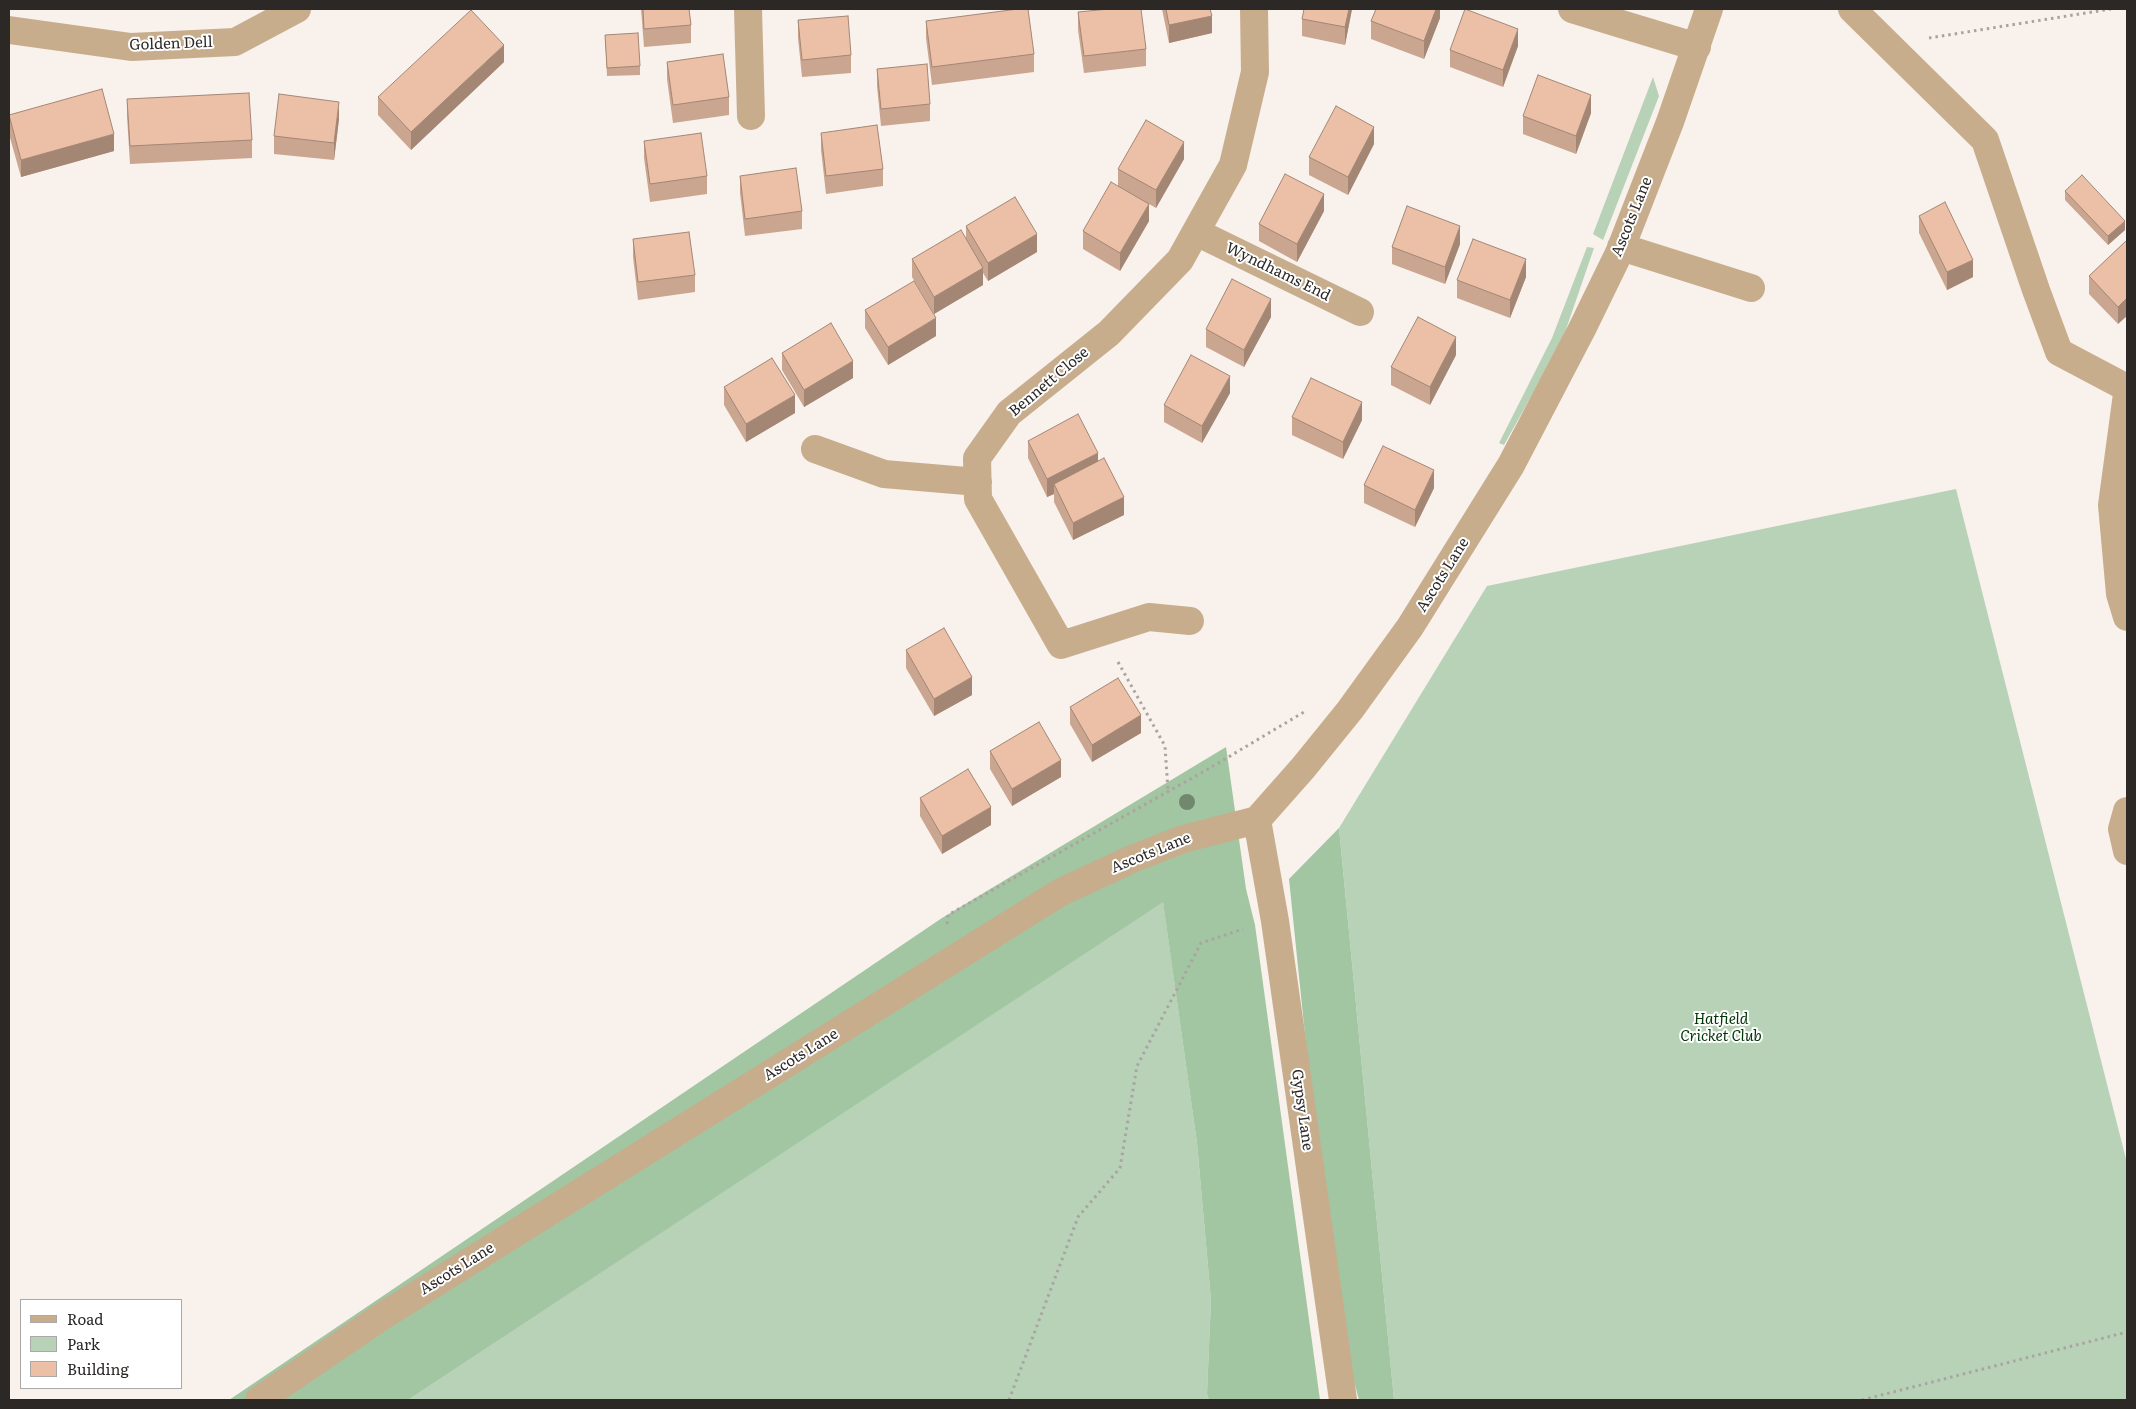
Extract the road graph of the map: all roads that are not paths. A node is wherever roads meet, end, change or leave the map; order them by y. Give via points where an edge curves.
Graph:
1 (297, 9) edge
2 (748, 9) edge
3 (1254, 9) edge
4 (1572, 9) edge
5 (1709, 9) edge
6 (1852, 9) edge
7 (9, 30) edge
8 (1697, 47) junction
9 (750, 116) dead end
10 (1196, 232) junction
11 (1621, 247) junction
12 (1751, 288) dead end
13 (1360, 312) dead end
14 (2127, 388) edge
15 (2127, 394) edge
16 (815, 449) dead end
17 (978, 482) junction
18 (2127, 617) edge
19 (1190, 621) dead end
20 (2127, 811) edge
21 (1257, 820) junction
22 (2127, 851) edge
23 (259, 1400) edge
24 (1343, 1400) edge

1 - 7 street, Golden Dell via 235,42 131,47
2 - 9 street
3 - 10 street, Bennett Close via 1255,72 1233,165
4 - 8 street
5 - 8 street, Ascots Lane
6 - 14 street via 1985,140 2059,352
8 - 11 street, Ascots Lane
10 - 13 street, Wyndhams End
10 - 17 street, Bennett Close via 1180,260 1109,333 1009,413 978,458
11 - 12 street
11 - 21 street, Ascots Lane via 1511,465 1410,627 1344,718
15 - 18 street via 2112,504 2120,594
16 - 17 street via 884,474
17 - 19 street, Bennett Close via 978,499 1061,645 1149,617
20 - 22 street via 2122,829
21 - 23 street, Ascots Lane via 1183,838 1061,892 381,1317
21 - 24 street, Gypsy Lane via 1275,921

